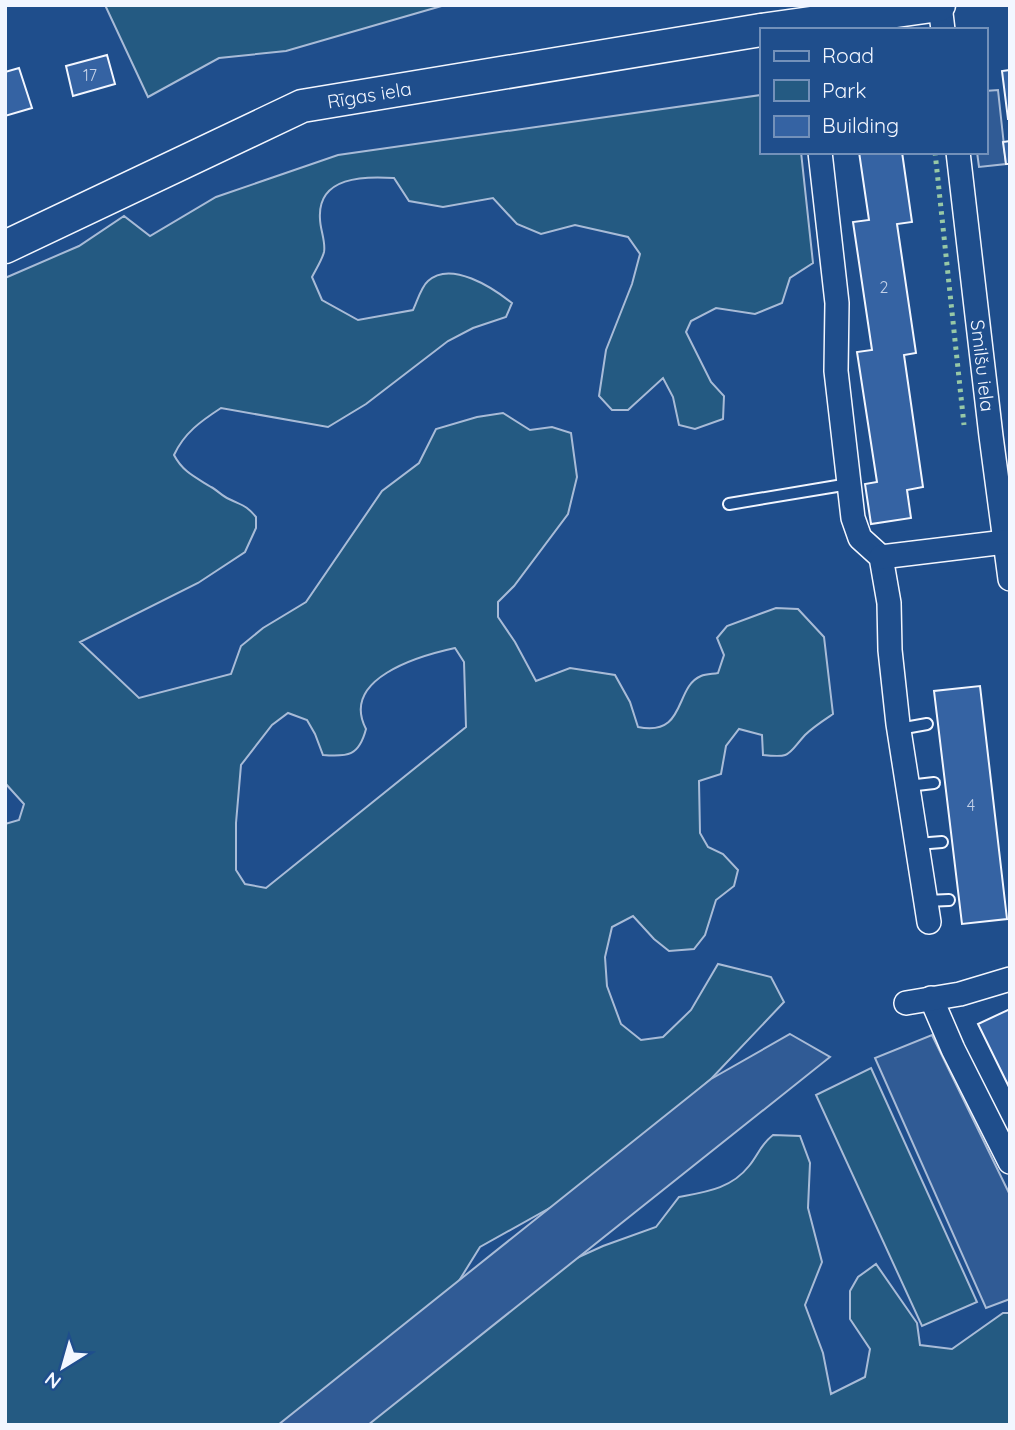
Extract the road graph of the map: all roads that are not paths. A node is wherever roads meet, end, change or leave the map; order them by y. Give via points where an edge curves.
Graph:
1 (940, 5) edge
2 (802, 26) edge
3 (782, 28) edge
4 (943, 28) edge
5 (760, 30) edge
6 (820, 154) edge
7 (958, 154) edge
8 (5, 247) edge
9 (1000, 436) edge
10 (849, 484) junction
11 (729, 504) dead end
12 (1005, 542) junction
13 (881, 557) junction
14 (1010, 579) edge
15 (927, 724) dead end
16 (899, 729) junction
17 (934, 783) dead end
18 (908, 786) junction
19 (942, 842) dead end
20 (917, 844) junction
21 (949, 900) dead end
22 (927, 911) joint
23 (1010, 979) edge
24 (931, 998) junction
25 (905, 1003) dead end
26 (1010, 1162) edge

1 - 2 main road, Rīgas iela
1 - 4 street
2 - 3 main road, Rīgas iela
5 - 8 main road, Rīgas iela via 302,106
6 - 10 street via 837,303 836,371
7 - 9 street, Smilšu iela
9 - 12 street, Smilšu iela
10 - 11 lane
10 - 13 street via 852,518 860,538
12 - 13 street
12 - 14 street, Smilšu iela
13 - 16 street
15 - 16 lane
16 - 18 street
17 - 18 lane
18 - 20 street
19 - 20 lane
20 - 22 street
21 - 22 lane
23 - 24 street
24 - 25 street
24 - 26 street

